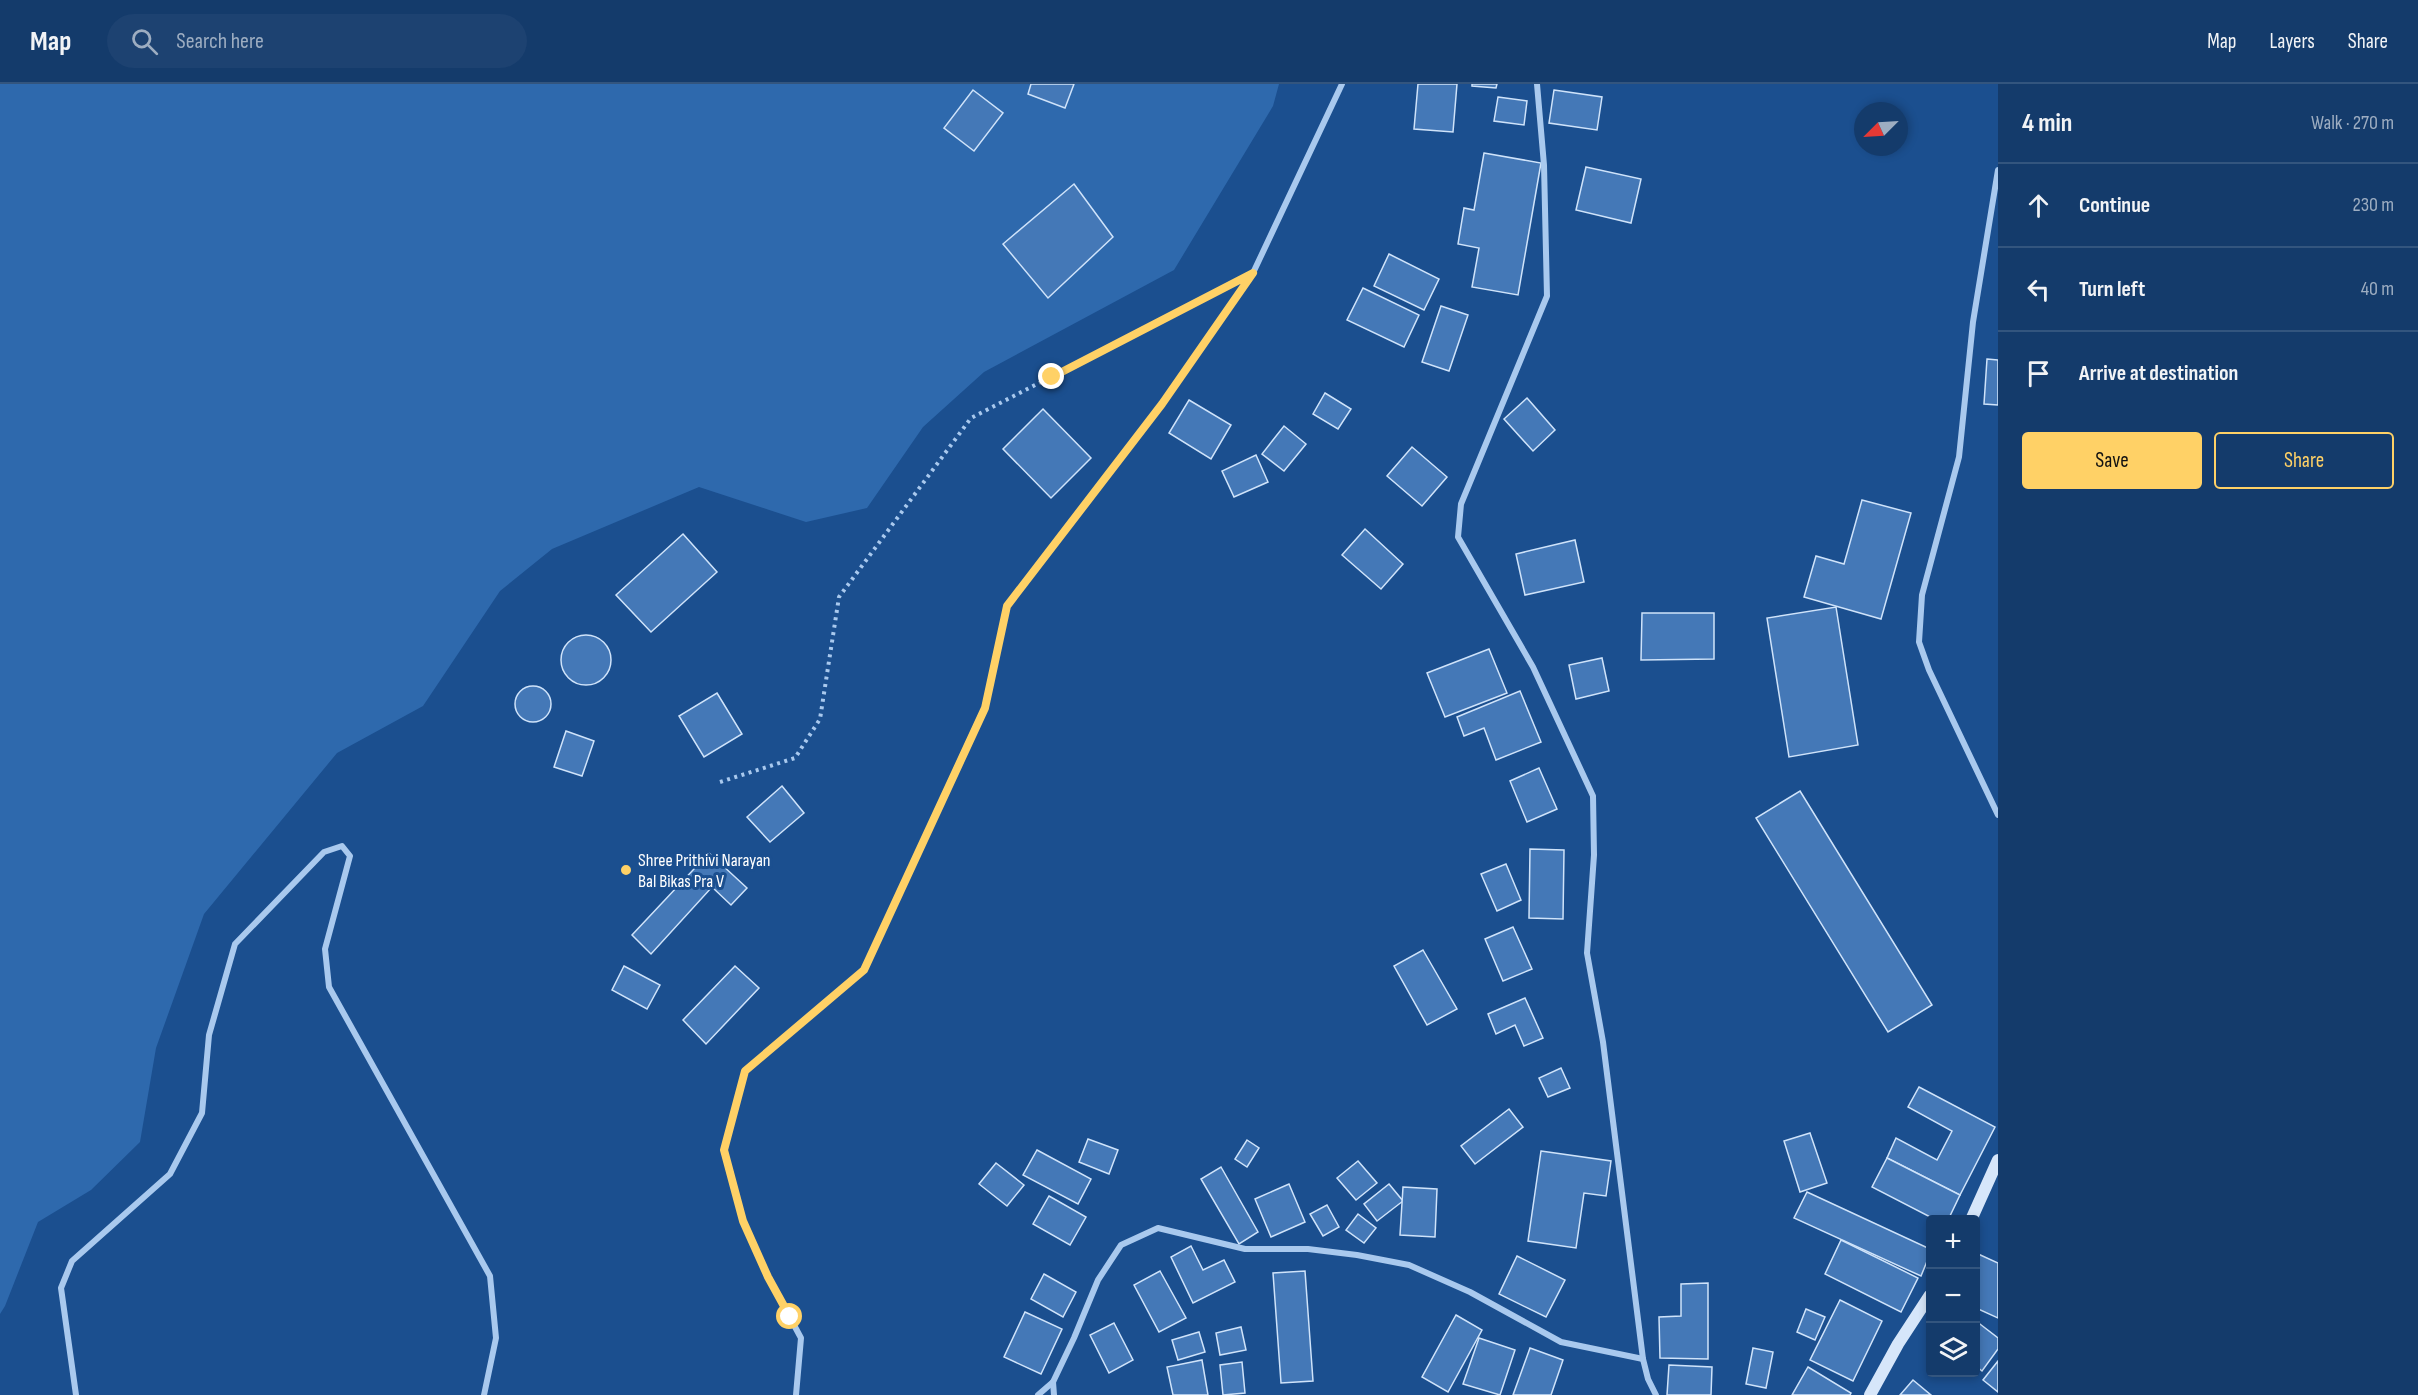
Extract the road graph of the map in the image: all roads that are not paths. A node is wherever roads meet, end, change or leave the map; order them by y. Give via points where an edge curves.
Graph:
1 (1342, 84) edge
2 (1537, 84) edge
3 (1998, 170) edge
4 (1998, 815) edge
5 (1998, 1160) edge
6 (1973, 1215) edge
7 (1926, 1301) edge
8 (1643, 1359) junction
9 (1053, 1382) junction
10 (76, 1395) edge
11 (484, 1395) edge
12 (796, 1395) edge
13 (1038, 1395) edge
14 (1054, 1395) edge
15 (1656, 1395) edge
16 (1870, 1395) edge

1 - 12 street via 1253,273 1162,404 1007,606 985,708 864,970 745,1071 724,1150 743,1221 801,1338
2 - 8 street via 1544,165 1547,296 1461,504 1458,537 1533,667 1593,796 1594,855 1587,953 1604,1042
3 - 4 street via 1973,322 1959,457 1922,595 1918,642
5 - 6 street
7 - 16 street
8 - 9 street via 1561,1342 1470,1292 1409,1265 1308,1249 1245,1249 1158,1228 1121,1245 1098,1280
8 - 15 street
9 - 13 street
9 - 14 street
10 - 11 street via 61,1288 72,1261 170,1174 202,1113 209,1035 235,944 324,852 342,846 350,856 325,949 329,987 490,1276 496,1338

